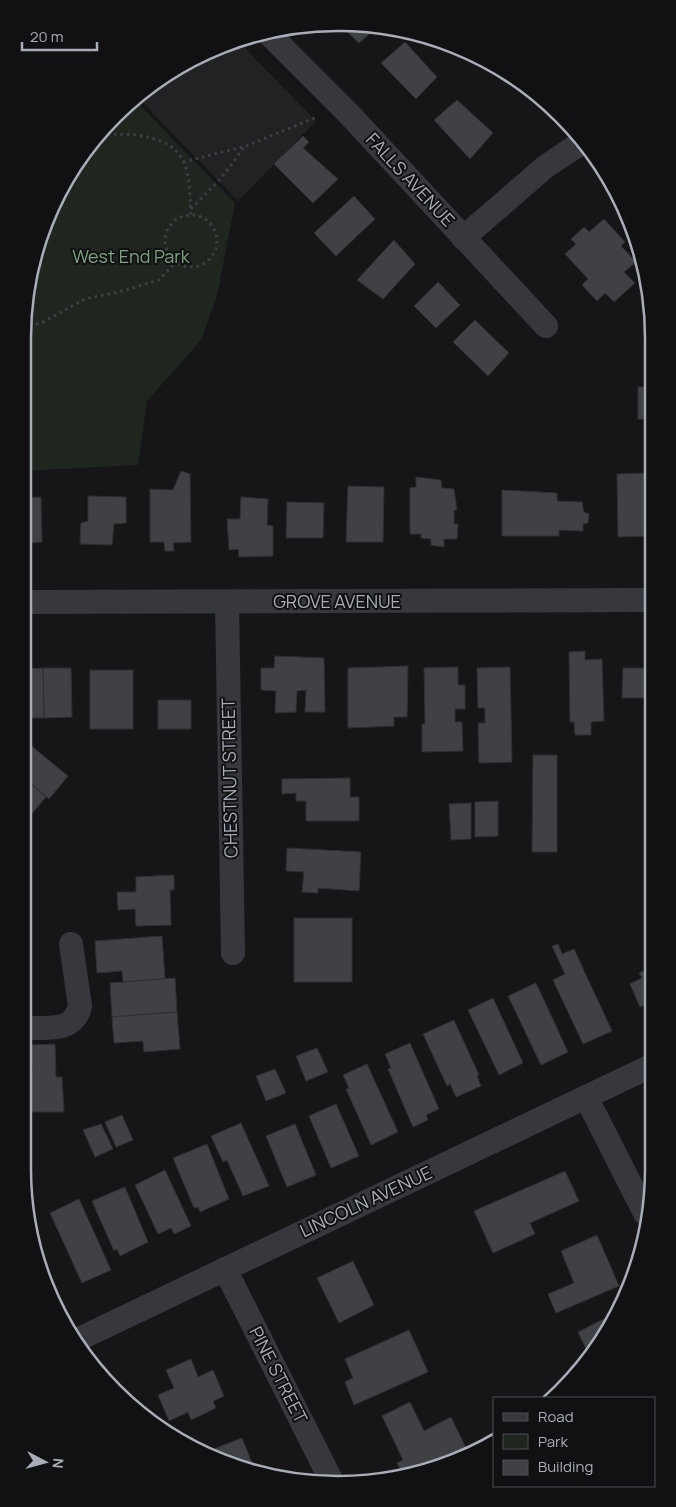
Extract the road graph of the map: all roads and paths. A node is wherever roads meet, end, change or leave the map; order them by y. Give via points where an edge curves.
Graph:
1 (273, 38) edge
2 (341, 107) junction
3 (108, 135) edge
4 (246, 146) junction
5 (577, 146) edge
6 (183, 162) junction
7 (191, 209) junction
8 (191, 215) junction
9 (463, 238) junction
10 (176, 262) junction
11 (32, 326) edge
12 (546, 326) dead end
13 (645, 600) edge
14 (31, 602) edge
15 (227, 603) junction
16 (71, 944) dead end
17 (233, 953) dead end
18 (31, 1028) edge
19 (645, 1069) edge
20 (586, 1097) junction
21 (642, 1207) edge
22 (225, 1269) junction
23 (82, 1338) edge
24 (329, 1476) edge

1 - 2 street, FALLS AVENUE
2 - 4 path
2 - 9 street, FALLS AVENUE
3 - 6 path via 152,138 173,150
4 - 6 path
4 - 7 path
5 - 9 street via 545,168
6 - 7 path via 189,182
7 - 8 path
8 - 10 path via 177,219 166,232 166,249
8 - 10 path via 209,222 214,229 216,246 213,254 201,265 192,267
9 - 12 street, FALLS AVENUE
10 - 11 path via 159,280 85,299
13 - 15 street, GROVE AVENUE
14 - 15 street, GROVE AVENUE
15 - 17 street, CHESTNUT STREET
16 - 18 street via 80,1006 78,1015 70,1024 61,1027
19 - 20 street, LINCOLN AVENUE
20 - 21 street
20 - 22 street, LINCOLN AVENUE
22 - 23 street, LINCOLN AVENUE
22 - 24 street, PINE STREET

